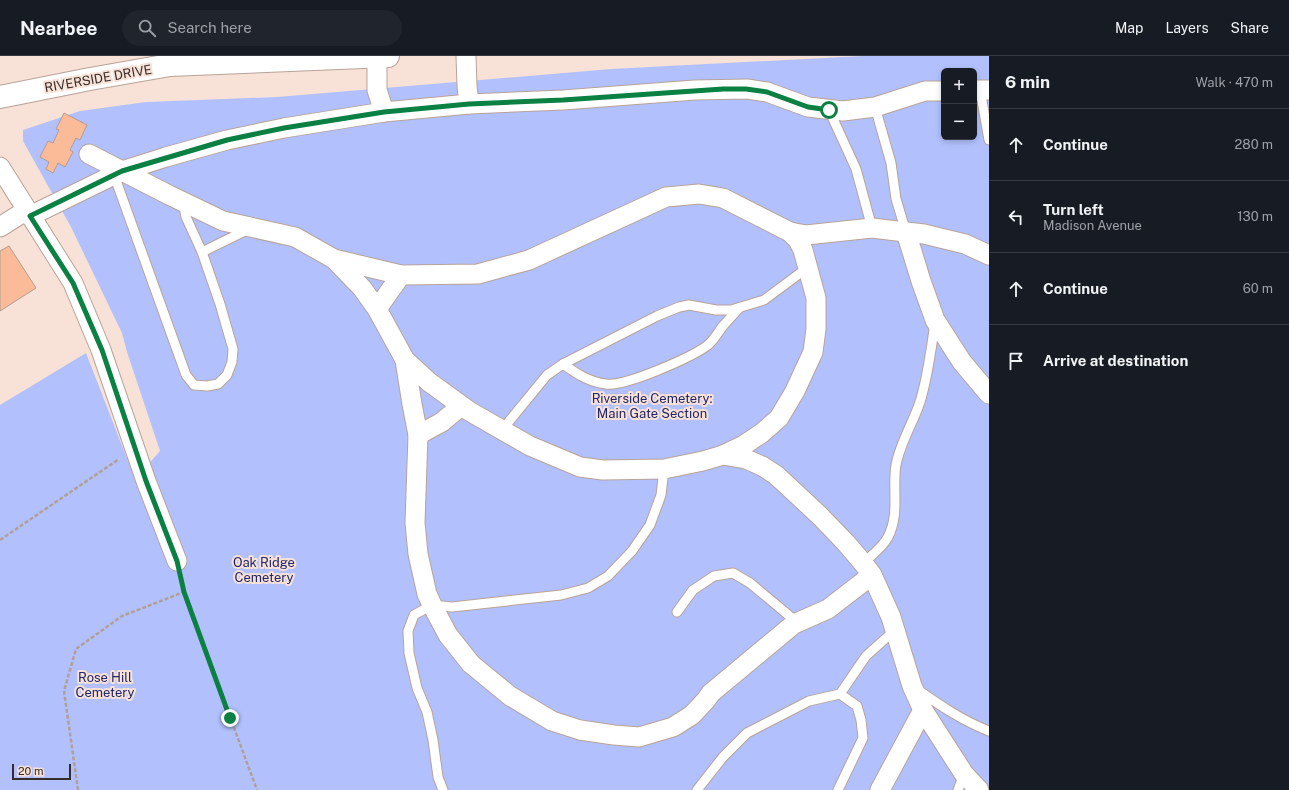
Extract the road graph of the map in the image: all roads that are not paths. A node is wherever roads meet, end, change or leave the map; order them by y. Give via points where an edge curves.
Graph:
1 (376, 56) edge
2 (388, 56) edge
3 (466, 56) edge
4 (169, 61) edge
5 (981, 90) edge
6 (941, 91) edge
7 (0, 98) edge
8 (469, 104) junction
9 (875, 107) junction
10 (829, 110) junction
11 (384, 112) junction
12 (989, 140) edge
13 (89, 154) dead end
14 (0, 167) edge
15 (118, 173) junction
16 (183, 202) junction
17 (28, 213) junction
18 (0, 226) edge
19 (251, 227) junction
20 (872, 228) junction
21 (790, 232) junction
22 (906, 232) junction
23 (202, 252) junction
24 (989, 255) edge
25 (334, 259) junction
26 (807, 268) junction
27 (401, 275) junction
28 (739, 308) junction
29 (377, 309) junction
30 (935, 320) junction
31 (405, 360) junction
32 (563, 364) junction
33 (989, 394) edge
34 (461, 406) junction
35 (769, 427) junction
36 (502, 430) junction
37 (418, 435) junction
38 (723, 455) junction
39 (664, 470) junction
40 (771, 471) junction
41 (177, 561) road end
42 (867, 569) junction
43 (432, 605) junction
44 (677, 612) dead end
45 (798, 623) junction
46 (895, 630) junction
47 (912, 686) junction
48 (840, 694) junction
49 (923, 710) junction
50 (989, 731) edge
51 (961, 782) edge
52 (443, 790) edge
53 (697, 790) edge
54 (838, 790) edge
55 (880, 790) edge
56 (979, 790) edge

1 - 2 main road, RIVERSIDE DRIVE
1 - 4 main road, RIVERSIDE DRIVE
1 - 11 street via 377,90
3 - 8 street
4 - 7 main road, RIVERSIDE DRIVE
5 - 12 lane
6 - 9 street via 924,91
8 - 10 street via 746,89 767,92 808,107
8 - 11 street
9 - 10 street
9 - 22 lane via 891,163 896,199
10 - 20 lane via 856,169
11 - 15 street via 227,140
13 - 15 street
14 - 17 street
15 - 16 street
15 - 17 street
15 - 23 lane via 186,375 194,385 207,386 218,384 227,375 233,349
16 - 19 street via 223,221
16 - 23 lane via 186,217
17 - 18 street
17 - 41 street via 73,283 102,350 146,481
19 - 23 lane
19 - 25 street via 295,237
20 - 21 street via 806,235
20 - 22 street
21 - 26 street via 803,250
21 - 27 street via 724,198 699,194 666,197 529,260 478,274
22 - 24 street via 965,244
22 - 30 street
25 - 27 street
25 - 29 street via 362,288
26 - 28 lane via 764,300
26 - 35 street via 816,298 813,352 779,418
27 - 29 street
28 - 32 lane via 716,310 679,307
28 - 32 lane via 705,347 632,380 607,384 584,379
29 - 31 street
30 - 33 street via 962,362
30 - 42 lane via 920,401 896,464 895,515 888,537
31 - 34 street
31 - 37 street
32 - 36 lane via 547,375
34 - 36 street
34 - 37 street via 442,422
35 - 38 street via 744,445
35 - 40 street via 764,450
36 - 39 street via 530,446 580,467 603,470
37 - 43 street via 415,523 418,554
38 - 39 street
38 - 40 street via 746,459
39 - 43 lane via 661,496 650,525 632,551 608,576 588,588 561,595 452,607
40 - 42 street via 820,516
42 - 45 street via 828,609
42 - 46 street
43 - 45 street via 448,635 471,664 510,696 552,721 580,730 640,737 673,727 692,715 711,693
43 - 52 lane via 414,615 408,631 409,653 417,688 427,712 438,777
44 - 45 lane via 693,590 714,576 733,573 750,583
46 - 47 street
46 - 48 lane via 866,656
47 - 49 street
47 - 50 lane via 951,713
48 - 53 lane via 809,701 748,733 723,757
48 - 54 lane via 857,706 863,738
49 - 51 street
49 - 55 street
51 - 56 street

